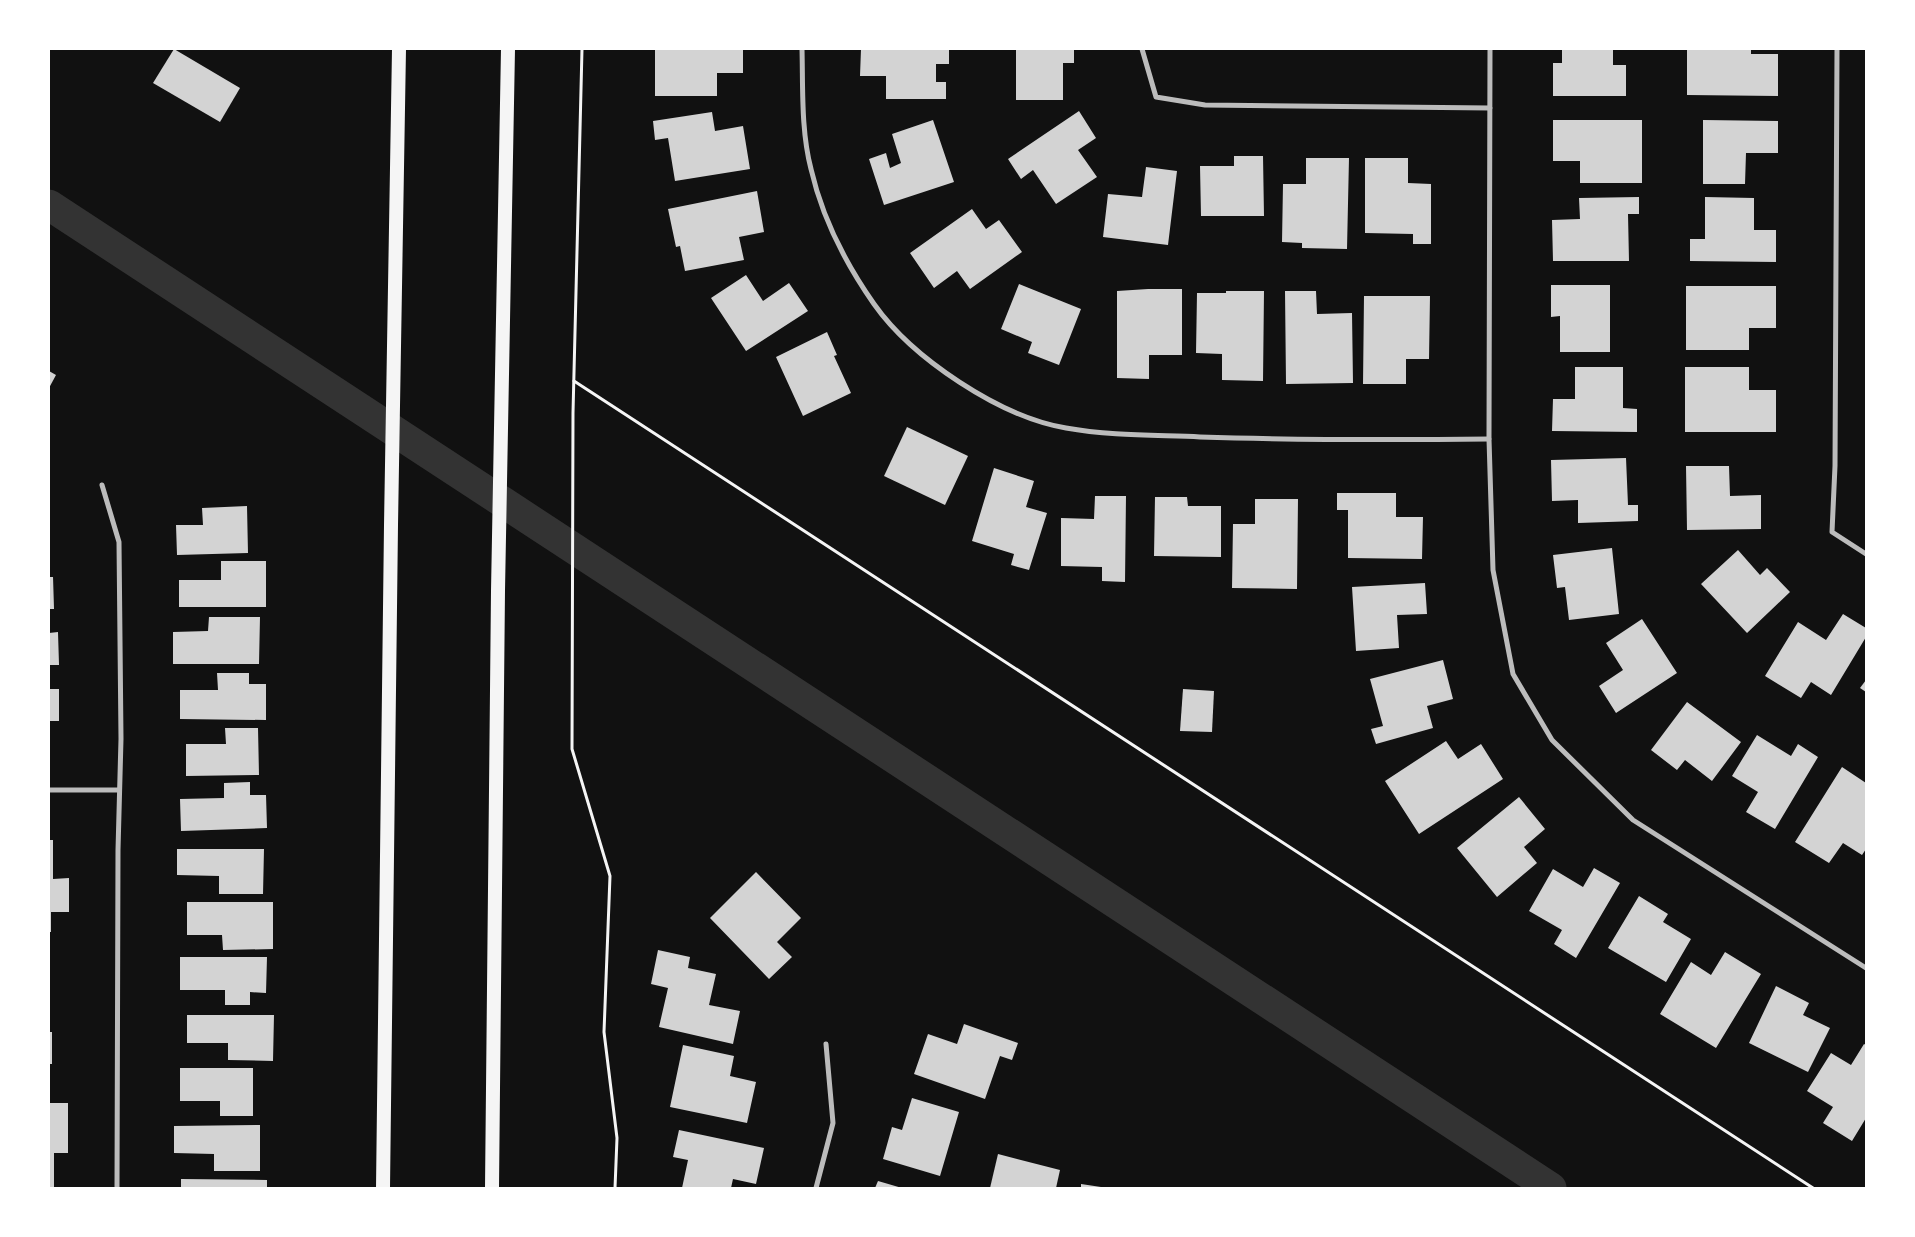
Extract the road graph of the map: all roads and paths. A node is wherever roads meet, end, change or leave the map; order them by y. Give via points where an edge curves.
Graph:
1 (399, 49) edge
2 (508, 49) edge
3 (582, 49) edge
4 (802, 49) edge
5 (1142, 49) edge
6 (1490, 49) edge
7 (1837, 49) edge
8 (1490, 108) junction
9 (574, 381) junction
10 (1489, 439) junction
11 (102, 485) dead end
12 (1866, 554) edge
13 (49, 790) edge
14 (119, 790) junction
15 (1866, 968) edge
16 (826, 1044) dead end
17 (116, 1188) edge
18 (383, 1188) edge
19 (492, 1188) edge
20 (615, 1188) edge
21 (816, 1188) edge
22 (1813, 1188) edge

1 - 18 highway
2 - 19 highway
3 - 9 path
4 - 10 street via 803,105 811,169 836,241 874,305 919,352 969,389 1022,416 1065,428 1116,434 1317,441
5 - 8 street via 1156,97 1185,102 1205,105
6 - 8 street
7 - 12 street via 1836,466 1832,532
8 - 10 street
9 - 20 path via 572,749 610,876 604,1032 617,1138
9 - 22 path
10 - 15 street via 1493,570 1514,674 1552,740 1634,820
11 - 14 street via 119,542
13 - 14 street
14 - 17 street
16 - 21 street via 833,1122

